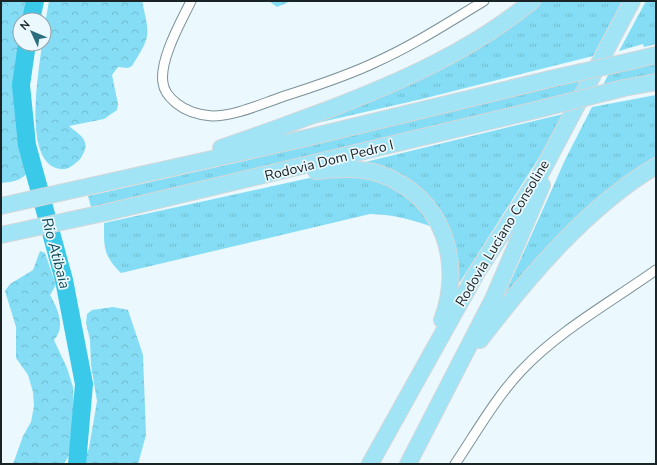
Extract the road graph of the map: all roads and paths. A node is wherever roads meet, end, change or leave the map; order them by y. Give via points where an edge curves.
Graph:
1 (191, 1) edge
2 (484, 1) edge
3 (532, 1) edge
4 (632, 1) edge
5 (638, 1) edge
6 (656, 55) edge
7 (656, 82) edge
8 (181, 166) junction
9 (656, 166) edge
10 (296, 168) junction
11 (1, 206) edge
12 (1, 235) edge
13 (656, 270) edge
14 (432, 353) junction
15 (457, 370) junction
16 (370, 464) edge
17 (408, 464) edge
18 (455, 464) edge

1 - 2 street via 173,40 162,73 163,83 170,98 182,108 193,113 213,116 264,104 376,62 423,38
3 - 8 highway via 488,34 434,64 347,102 200,156
4 - 14 highway, Rodovia Luciano Consoline via 541,173 477,272
5 - 15 highway, Rodovia Luciano Consoline via 544,180 494,297
6 - 8 highway, Rodovia Dom Pedro I, bridge
7 - 10 highway, Rodovia Dom Pedro I, bridge
8 - 11 highway, Rodovia Dom Pedro I
9 - 15 highway via 617,191 574,230 498,316
10 - 12 highway, Rodovia Dom Pedro I
10 - 14 highway via 315,171 351,169 379,174 410,190 430,211 443,233 450,264 449,295
13 - 18 street via 558,338 522,370
14 - 16 highway, Rodovia Luciano Consoline
15 - 17 highway, Rodovia Luciano Consoline

